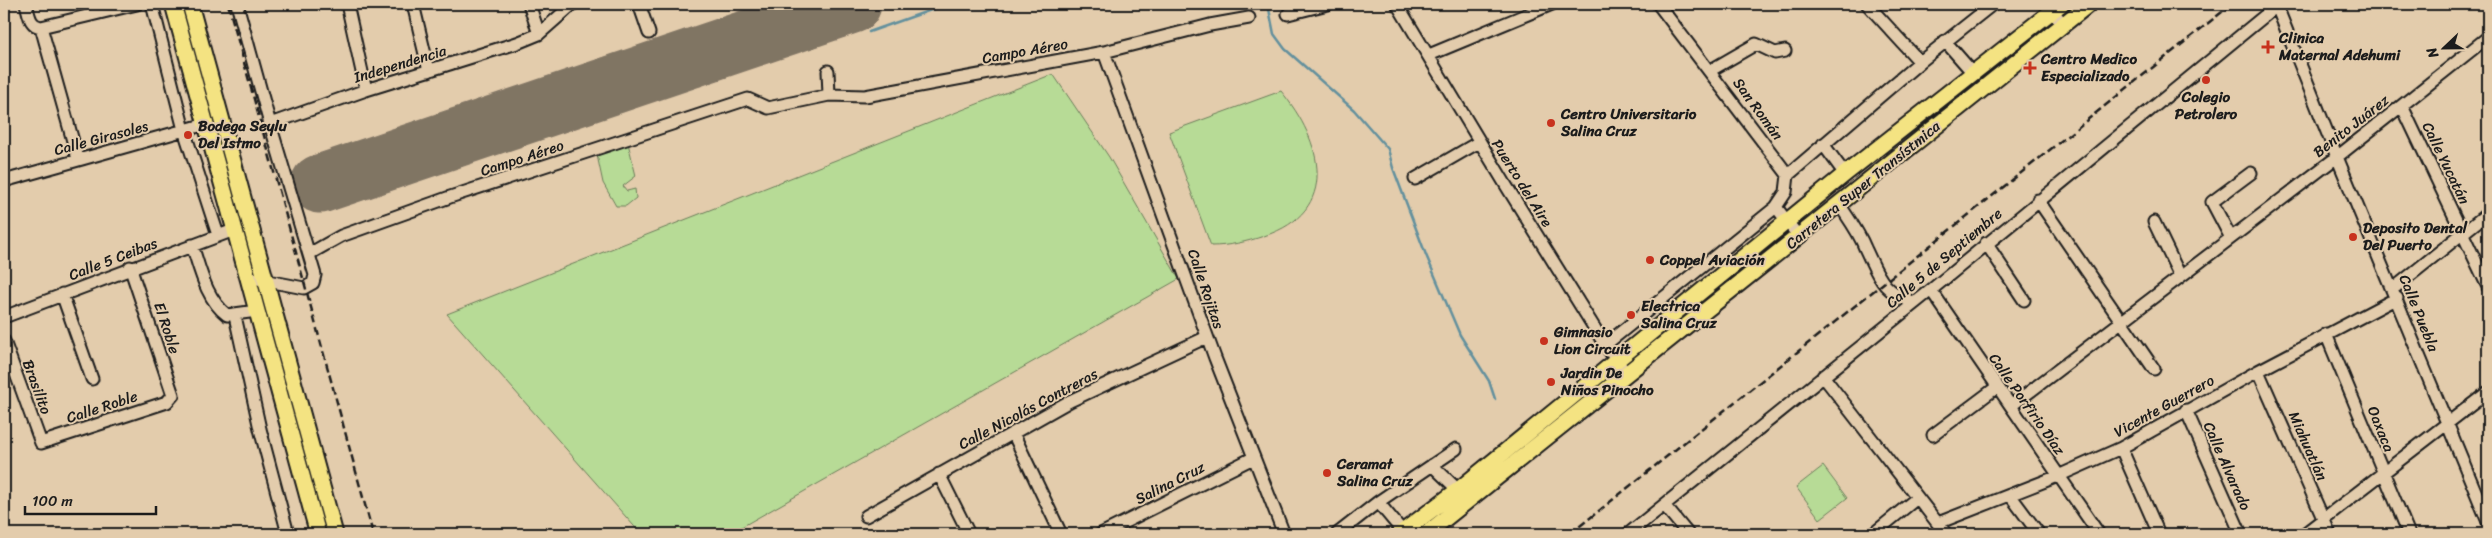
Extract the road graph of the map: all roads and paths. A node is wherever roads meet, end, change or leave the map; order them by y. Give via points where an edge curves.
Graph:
1 (26, 4) edge
2 (137, 4) edge
3 (152, 4) edge
4 (173, 4) edge
5 (190, 4) edge
6 (237, 4) edge
7 (347, 4) edge
8 (413, 4) edge
9 (529, 4) edge
10 (574, 4) edge
11 (639, 4) edge
12 (1328, 4) edge
13 (1397, 4) edge
14 (1552, 4) edge
15 (1658, 4) edge
16 (1867, 4) edge
17 (1993, 4) edge
18 (2089, 4) edge
19 (2277, 4) edge
20 (2054, 6) edge
21 (1288, 14) dead end
22 (1249, 18) dead end
23 (2063, 24) junction
24 (41, 27) junction
25 (649, 33) dead end
26 (540, 34) junction
27 (2488, 37) edge
28 (1945, 41) junction
29 (1785, 51) dead end
30 (1104, 52) junction
31 (1429, 55) junction
32 (1920, 62) junction
33 (1711, 70) junction
34 (429, 71) junction
35 (828, 71) dead end
36 (1973, 73) junction
37 (366, 90) junction
38 (829, 95) junction
39 (2402, 106) junction
40 (206, 124) junction
41 (270, 124) junction
42 (184, 130) junction
43 (1479, 142) junction
44 (1822, 144) junction
45 (2337, 157) junction
46 (78, 159) junction
47 (2251, 173) dead end
48 (1846, 174) junction
49 (1788, 175) junction
50 (1416, 179) dead end
51 (4, 181) edge
52 (2038, 200) junction
53 (1839, 204) junction
54 (1776, 207) junction
55 (2488, 214) edge
56 (1788, 222) junction
57 (2154, 222) dead end
58 (234, 230) junction
59 (2462, 233) junction
60 (218, 235) junction
61 (1799, 237) junction
62 (2231, 238) junction
63 (1986, 243) junction
64 (192, 245) junction
65 (309, 254) junction
66 (130, 267) junction
67 (2180, 276) junction
68 (247, 277) junction
69 (266, 280) junction
70 (2488, 287) edge
71 (1931, 290) junction
72 (62, 294) junction
73 (2395, 294) junction
74 (2024, 300) dead end
75 (1915, 303) junction
76 (257, 311) junction
77 (235, 316) junction
78 (4, 317) edge
79 (2122, 321) junction
80 (2326, 334) junction
81 (1207, 337) junction
82 (4, 341) edge
83 (1605, 345) junction
84 (1617, 361) junction
85 (2154, 369) dead end
86 (2258, 370) junction
87 (1627, 374) junction
88 (1823, 376) junction
89 (92, 379) dead end
90 (1997, 387) junction
91 (2488, 392) edge
92 (171, 399) joint
93 (2011, 406) junction
94 (2186, 410) junction
95 (2448, 423) junction
96 (1013, 433) junction
97 (1933, 435) dead end
98 (41, 442) joint
99 (2121, 448) junction
100 (1456, 449) dead end
101 (1253, 458) junction
102 (1432, 465) junction
103 (2384, 473) junction
104 (939, 474) junction
105 (2058, 476) junction
106 (1458, 490) junction
107 (2010, 495) junction
108 (1917, 498) junction
109 (1378, 502) junction
110 (1664, 504) junction
111 (866, 516) dead end
112 (2324, 519) junction
113 (2488, 522) edge
114 (1938, 523) junction
115 (1402, 533) edge
116 (288, 534) edge
117 (318, 534) edge
118 (336, 534) edge
119 (969, 534) edge
120 (1061, 534) edge
121 (1101, 534) edge
122 (1284, 534) edge
123 (1337, 534) edge
124 (1426, 534) edge
125 (1628, 534) edge
126 (1688, 534) edge
127 (1873, 534) edge
128 (1946, 534) edge
129 (2039, 534) edge
130 (2099, 534) edge
131 (2159, 534) edge
132 (2241, 534) edge
133 (2304, 534) edge
134 (2330, 534) edge
135 (2409, 534) edge

1 - 24 street via 31,22
2 - 24 street
3 - 42 street
4 - 40 main road
5 - 69 main road
6 - 41 street
7 - 37 street
8 - 34 street
9 - 26 street
10 - 26 street
11 - 25 street
12 - 21 street
13 - 31 street, Puerto del Aire
14 - 31 street
15 - 33 street, San Román
16 - 32 street
17 - 28 street
18 - 23 main road, Carretera Super Transístmica
19 - 45 street, Calle Puebla
19 - 52 street, Calle 5 de Septiembre
20 - 23 street
20 - 36 main road, Carretera Super Transístmica
22 - 30 street, Campo Aéreo
23 - 53 main road, Carretera Super Transístmica
24 - 46 street
26 - 34 street, Independencia
27 - 39 street, Benito Juárez
28 - 32 street
28 - 36 street
29 - 33 street via 1774,53 1756,44
30 - 38 street, Campo Aéreo via 865,96
30 - 81 street, Calle Rojitas
31 - 43 street, Puerto del Aire
32 - 44 street
33 - 49 street, San Román
34 - 37 street, Independencia
35 - 38 street
36 - 48 main road, Carretera Super Transístmica
37 - 41 street, Independencia
38 - 65 street, Campo Aéreo via 768,108 748,98 341,236
39 - 45 street, Benito Juárez
39 - 59 street, Calle Yucatán
40 - 42 street, Calle Girasoles
40 - 58 main road
41 - 65 street
42 - 46 street, Calle Girasoles
42 - 60 street
43 - 50 street
43 - 83 street, Puerto del Aire
44 - 48 street
44 - 49 street
45 - 62 street, Benito Juárez
45 - 73 street, Calle Puebla
46 - 51 street, Calle Girasoles
47 - 62 street via 2212,202
48 - 56 main road, Carretera Super Transístmica
49 - 54 street via 1786,192
52 - 63 street, Calle 5 de Septiembre
52 - 79 street
53 - 61 main road, Carretera Super Transístmica
53 - 75 street via 1865,246 1875,273 1883,284 1896,295
54 - 56 street
54 - 83 street
55 - 59 street, Vicente Guerrero
56 - 61 street
56 - 84 main road, Carretera Super Transístmica
57 - 67 street
58 - 60 street, Calle 5 Ceibas
58 - 68 main road
59 - 70 street, Calle Yucatán
59 - 73 street, Vicente Guerrero
60 - 64 street, Calle 5 Ceibas
61 - 87 main road, Carretera Super Transístmica
62 - 67 street, Benito Juárez
63 - 71 street, Calle 5 de Septiembre
63 - 74 street
64 - 66 street, Calle 5 Ceibas
64 - 77 street via 217,308 227,316
65 - 69 street via 315,274 309,287
66 - 72 street, Calle 5 Ceibas
66 - 92 street, El Roble via 173,394
67 - 79 street, Benito Juárez
68 - 69 street
68 - 76 main road
69 - 118 main road
71 - 75 street, Calle 5 de Septiembre
71 - 90 street, Calle Porfirio Díaz
72 - 78 street, Calle 5 Ceibas
72 - 89 street
73 - 80 street, Vicente Guerrero
73 - 95 street, Calle Puebla
75 - 88 street, Calle 5 de Septiembre
76 - 77 street
76 - 117 main road
77 - 116 street
79 - 85 street
79 - 93 street, Benito Juárez
80 - 86 street, Vicente Guerrero
80 - 103 street, Oaxaca
81 - 96 street, Calle Nicolás Contreras via 1070,400
81 - 101 street, Calle Rojitas
82 - 98 street, Brasilito
83 - 84 street, Puerto del Aire
84 - 87 street, Puerto del Aire
84 - 106 main road, Carretera Super Transístmica
86 - 94 street, Vicente Guerrero
86 - 112 street, Miahuatlán
87 - 124 main road, Carretera Super Transístmica
88 - 108 street
88 - 110 street, Calle 5 de Septiembre
90 - 93 street, Calle Porfirio Díaz
90 - 97 street
91 - 95 street
92 - 98 street, Calle Roble
93 - 105 street, Calle Porfirio Díaz
94 - 99 street, Vicente Guerrero
94 - 132 street, Calle Alvarado
95 - 103 street
95 - 113 street, Calle Puebla
96 - 104 street, Calle Nicolás Contreras
96 - 120 street
99 - 105 street, Vicente Guerrero
99 - 131 street
100 - 102 street
101 - 121 street, Salina Cruz
101 - 122 street, Calle Rojitas
102 - 106 street
102 - 109 street
103 - 112 street
103 - 135 street, Oaxaca
104 - 111 street, Calle Nicolás Contreras
104 - 119 street
105 - 107 street, Vicente Guerrero
105 - 130 street, Calle Porfirio Díaz
106 - 115 main road, Carretera Super Transístmica
107 - 114 street, Vicente Guerrero
107 - 129 street
108 - 114 street
108 - 127 street
109 - 115 street
109 - 123 street
110 - 125 street, Calle 5 de Septiembre
110 - 126 street
112 - 133 street
112 - 134 street, Miahuatlán
114 - 128 street

